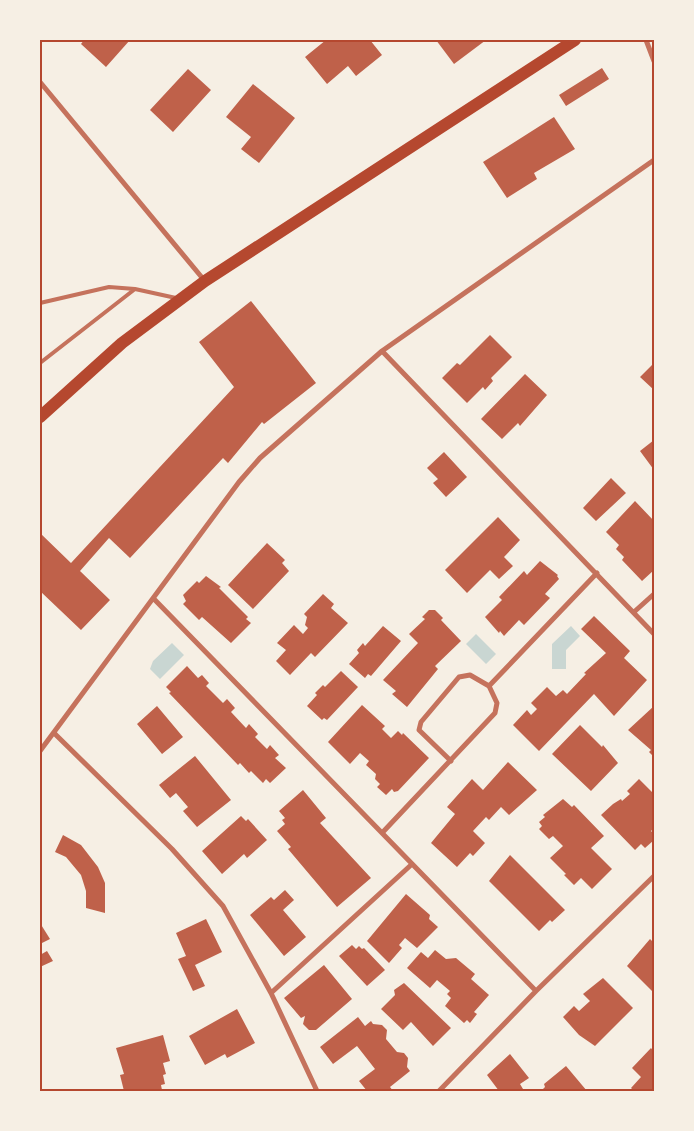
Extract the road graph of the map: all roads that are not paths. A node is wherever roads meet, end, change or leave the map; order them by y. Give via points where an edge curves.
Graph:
1 (575, 40) edge
2 (646, 40) edge
3 (654, 61) edge
4 (40, 82) edge
5 (654, 160) edge
6 (204, 281) junction
7 (135, 289) junction
8 (180, 300) junction
9 (40, 303) edge
10 (382, 351) junction
11 (40, 363) edge
12 (40, 417) edge
13 (597, 573) junction
14 (654, 594) edge
15 (154, 599) junction
16 (634, 612) junction
17 (654, 634) edge
18 (489, 686) junction
19 (54, 733) junction
20 (40, 751) edge
21 (450, 761) junction
22 (382, 833) junction
23 (411, 865) junction
24 (654, 876) edge
25 (536, 991) junction
26 (271, 993) junction
27 (318, 1091) edge
28 (439, 1091) edge

1 - 6 main road
2 - 3 street
4 - 6 street
5 - 10 street
6 - 8 main road
7 - 8 lane
7 - 9 lane via 109,287
7 - 11 lane
8 - 12 main road via 122,344
10 - 13 street
10 - 15 street via 260,458
13 - 16 street
13 - 18 street
14 - 16 street
15 - 19 street
15 - 22 street
16 - 17 street
18 - 21 street via 497,703 495,713
18 - 21 street via 470,675 459,677 421,722 419,730
19 - 20 street
19 - 26 street via 211,891 223,906
21 - 22 street
22 - 23 street
23 - 25 street
23 - 26 street
24 - 25 street
25 - 28 street
26 - 27 street

